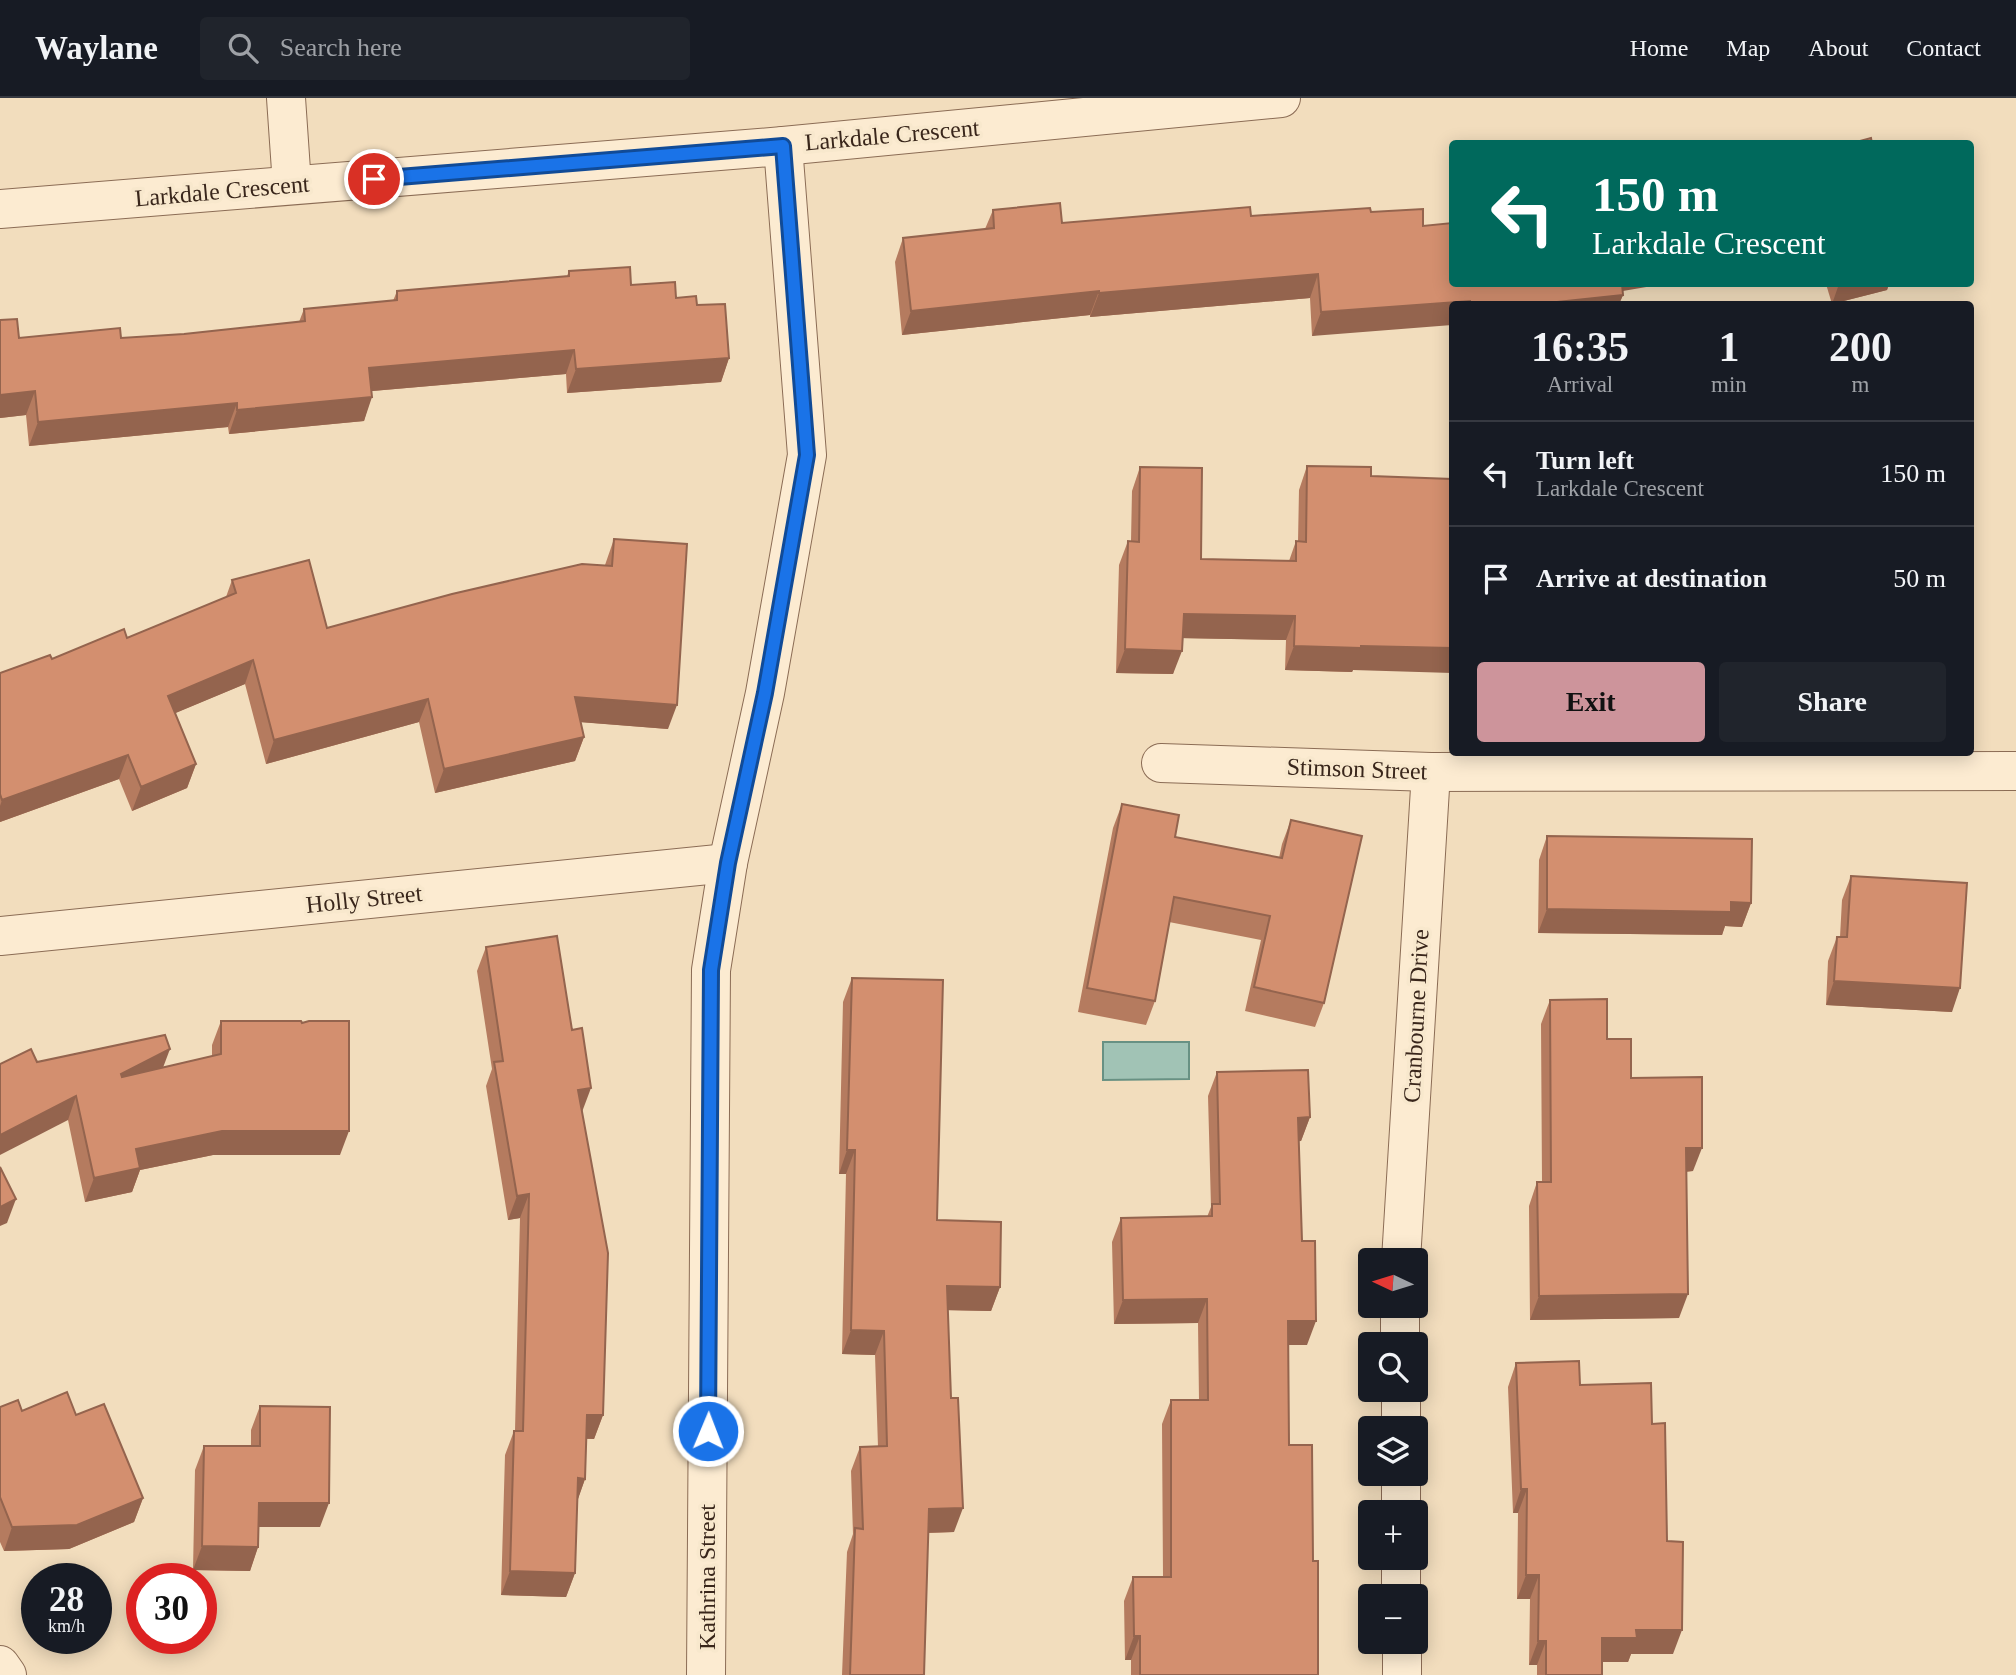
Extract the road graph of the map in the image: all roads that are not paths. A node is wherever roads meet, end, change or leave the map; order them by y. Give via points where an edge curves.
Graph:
1 (286, 98) edge
2 (1281, 98) edge
3 (783, 146) junction
4 (292, 185) junction
5 (0, 209) edge
6 (1160, 763) dead end
7 (2016, 771) edge
8 (1431, 772) junction
9 (728, 863) junction
10 (0, 936) edge
11 (1402, 1248) edge
12 (1402, 1654) edge
13 (0, 1665) edge
14 (7, 1675) edge
15 (706, 1675) edge
16 (1402, 1675) edge

1 - 4 street
2 - 3 street, Larkdale Crescent
3 - 4 street, Larkdale Crescent
3 - 9 street, Kathrina Street via 807,455 765,693
4 - 5 street, Larkdale Crescent
6 - 8 street, Stimson Street
7 - 8 street, Stimson Street
8 - 11 street, Cranbourne Drive
9 - 10 street, Holly Street
9 - 15 street, Kathrina Street via 711,970
12 - 16 street
13 - 14 street

